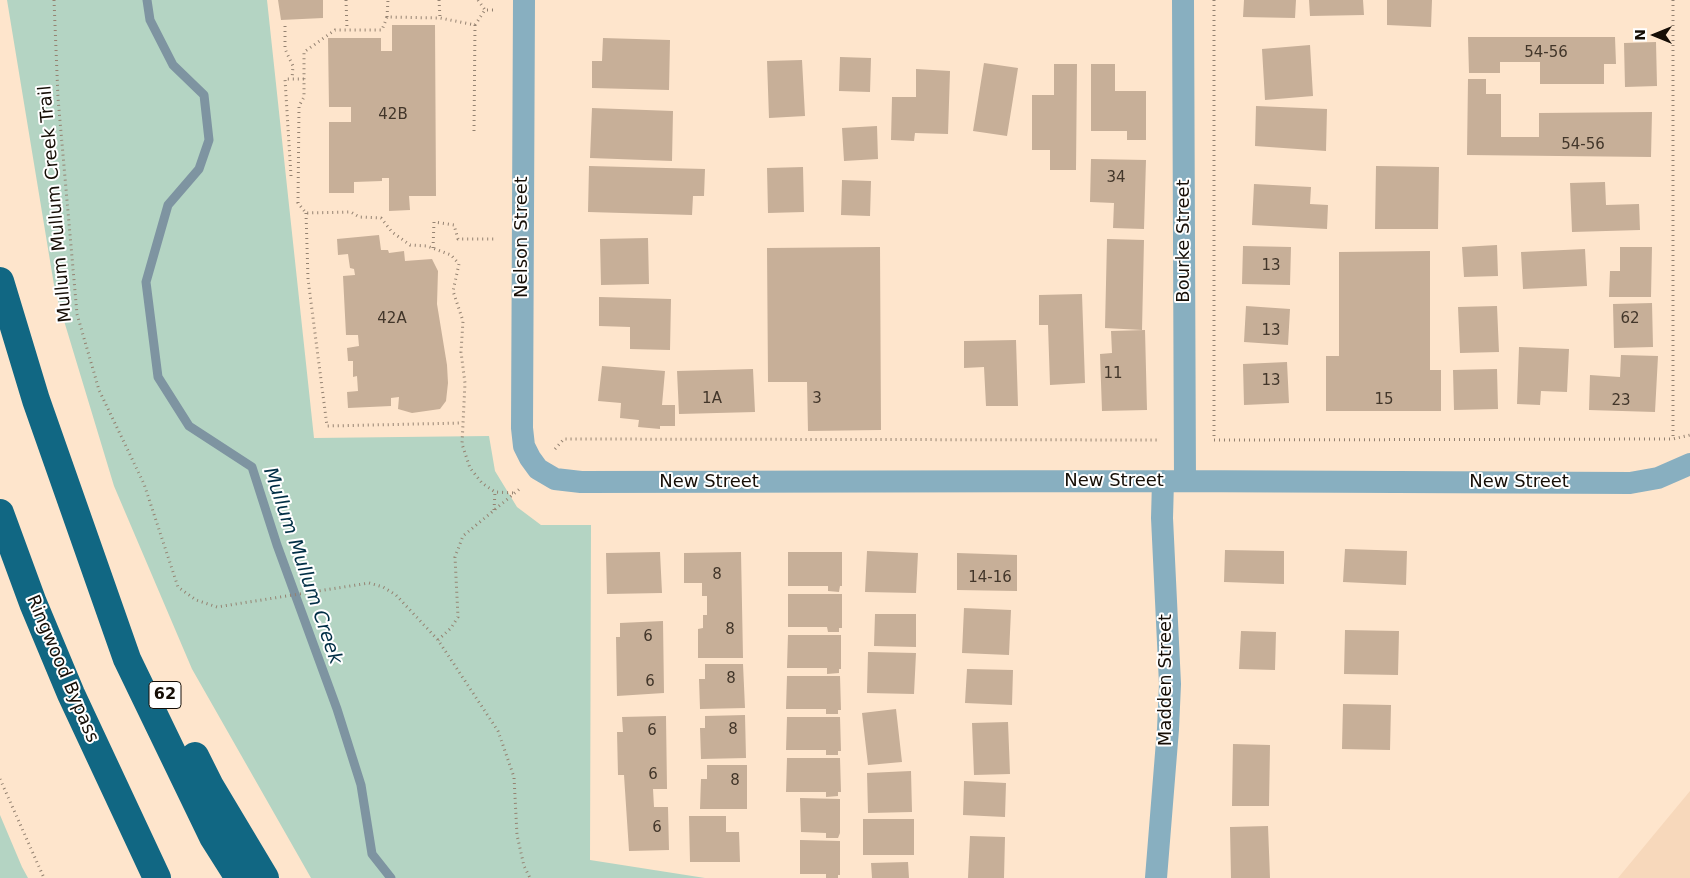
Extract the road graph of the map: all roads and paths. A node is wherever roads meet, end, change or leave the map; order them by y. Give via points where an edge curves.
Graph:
1 (54, 0) edge
2 (346, 0) edge
3 (388, 0) edge
4 (439, 0) edge
5 (478, 0) edge
6 (524, 0) edge
7 (1183, 0) edge
8 (1214, 0) edge
9 (1673, 0) edge
10 (485, 10) junction
11 (494, 10) dead end
12 (387, 17) junction
13 (440, 18) junction
14 (475, 25) junction
15 (285, 26) dead end
16 (347, 30) junction
17 (292, 79) junction
18 (304, 79) junction
19 (474, 131) dead end
20 (290, 176) dead end
21 (306, 213) junction
22 (494, 239) dead end
23 (433, 248) junction
24 (0, 281) edge
25 (462, 422) junction
26 (1690, 435) edge
27 (1673, 439) junction
28 (1158, 440) dead end
29 (543, 462) junction
30 (1690, 464) edge
31 (1174, 481) junction
32 (495, 492) junction
33 (515, 492) junction
34 (74, 507) junction
35 (494, 510) junction
36 (0, 513) edge
37 (438, 640) junction
38 (0, 780) edge
39 (44, 878) edge
40 (158, 878) edge
41 (238, 878) edge
42 (265, 878) edge
43 (530, 878) edge
44 (1156, 878) edge

1 - 37 path, Mullum Mullum Creek Trail via 58,98 77,314 99,390 144,484 178,587 196,600 217,607 369,583 396,596
2 - 16 path
3 - 12 path
4 - 13 path
5 - 10 path
6 - 29 street, Nelson Street via 522,428 524,446
7 - 31 street, Bourke Street
8 - 27 path via 1214,440
9 - 27 path
10 - 11 path
10 - 14 path
12 - 13 path
12 - 16 path via 382,30
13 - 14 path
14 - 19 path
15 - 17 path via 285,49 293,66
16 - 18 path via 335,30 304,52
17 - 18 path
17 - 20 path via 285,79
18 - 21 path via 304,96 299,106 298,203
21 - 23 path via 351,212 360,217 381,218 392,232 410,245
21 - 25 path via 308,279 327,426
22 - 23 path via 458,239 454,225 434,222
23 - 25 path via 451,254 459,264 453,291 463,321 461,352 465,384
24 - 34 highway via 36,400
25 - 32 path via 462,444 470,468 482,483
26 - 27 path
28 - 29 path via 564,439
29 - 31 street, New Street via 555,479 581,482
29 - 33 path via 528,482
30 - 31 street, New Street via 1658,478 1630,483
31 - 44 street, Madden Street via 1162,518 1170,684
32 - 33 path
32 - 35 path
33 - 35 path
34 - 41 highway via 128,659 213,836
34 - 42 highway, 62 via 210,786
35 - 37 path via 463,536 456,557 458,616
36 - 40 highway, Ringwood Bypass via 67,685
37 - 43 path, Mullum Mullum Creek Trail via 498,730 514,777 517,835
38 - 39 path

